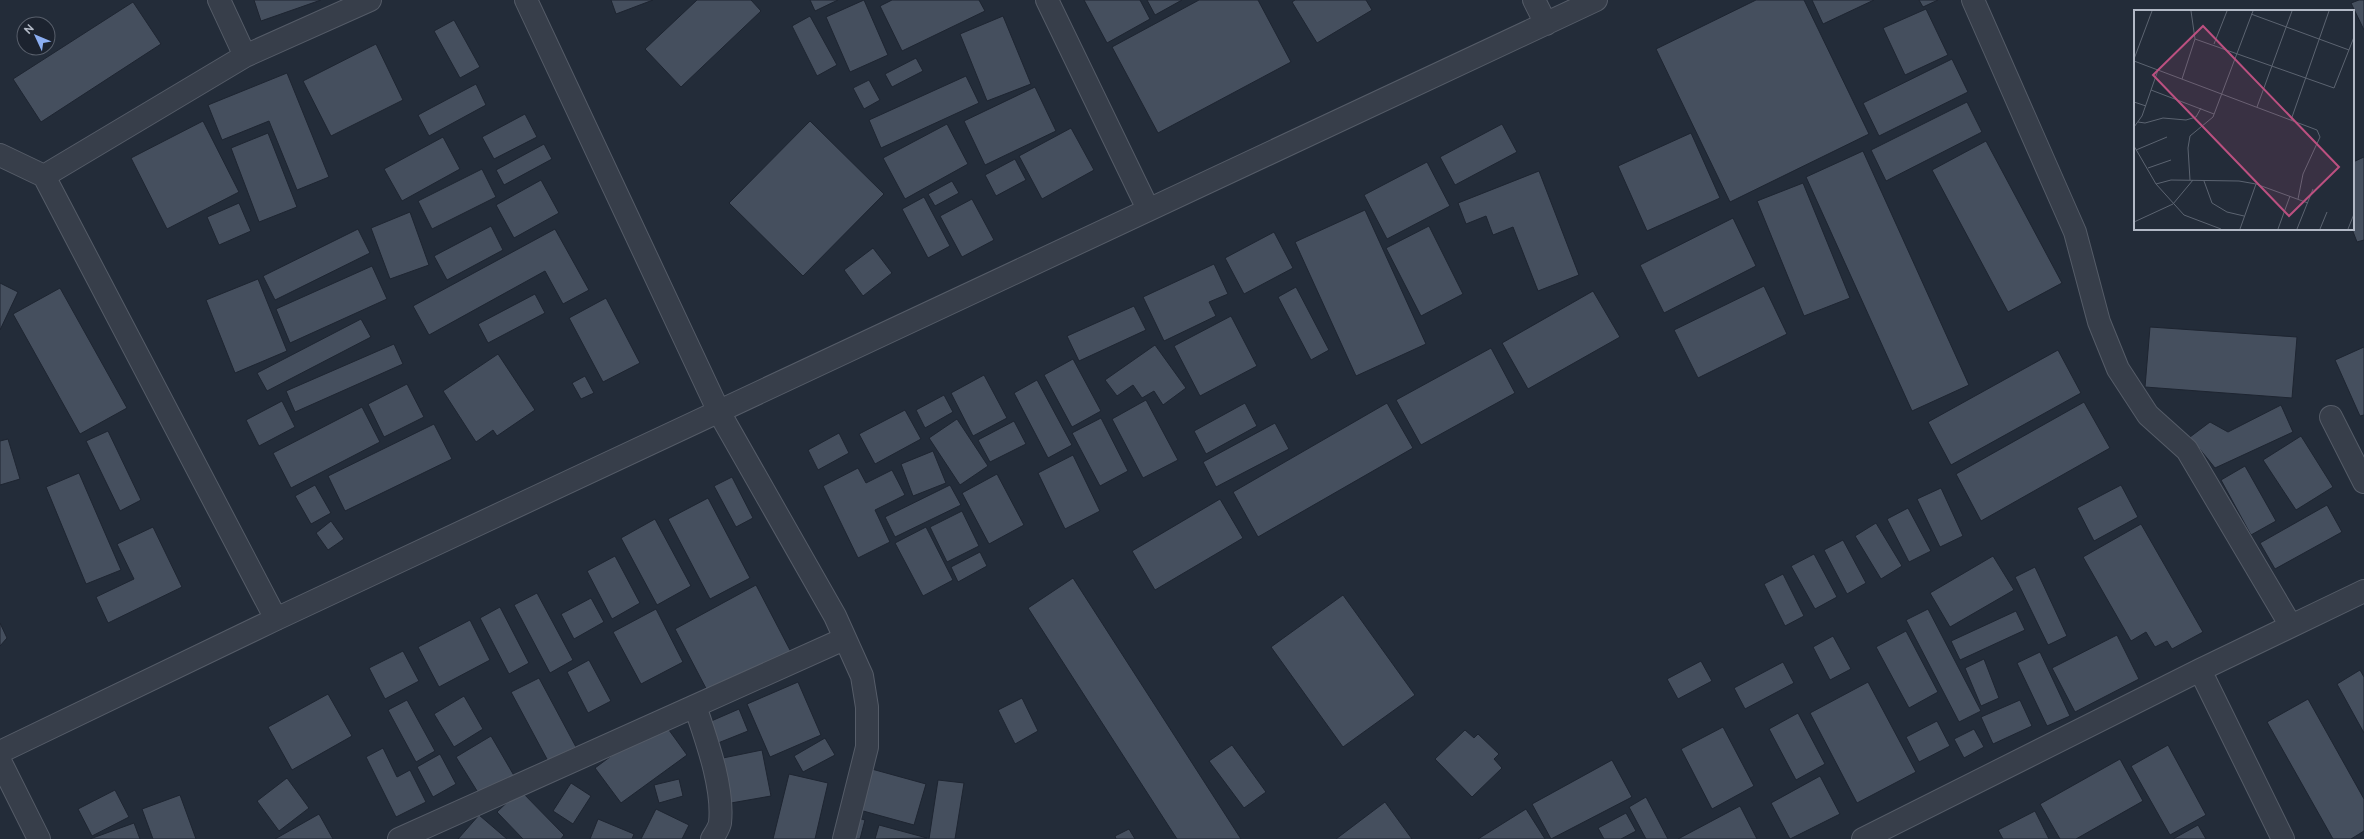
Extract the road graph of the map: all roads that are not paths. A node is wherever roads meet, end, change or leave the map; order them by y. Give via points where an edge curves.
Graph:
1 (219, 0) edge
2 (370, 0) edge
3 (526, 0) edge
4 (1047, 0) edge
5 (1534, 0) edge
6 (1596, 0) edge
7 (1973, 0) edge
8 (1546, 24) junction
9 (245, 56) junction
10 (0, 155) edge
11 (44, 176) junction
12 (1148, 209) junction
13 (719, 412) junction
14 (2331, 417) dead end
15 (2364, 482) edge
16 (2364, 591) edge
17 (276, 619) junction
18 (2291, 626) junction
19 (844, 639) junction
20 (2200, 670) junction
21 (695, 706) junction
22 (0, 752) edge
23 (0, 761) edge
24 (39, 839) edge
25 (399, 839) edge
26 (712, 839) edge
27 (844, 839) edge
28 (1863, 839) edge
29 (2284, 839) edge

1 - 9 street
2 - 9 street
3 - 13 street
4 - 12 street
5 - 8 street
6 - 8 street
7 - 18 street via 2075,232 2099,322 2118,369 2148,415 2187,450
8 - 12 street
9 - 11 street
10 - 11 street
11 - 17 street
12 - 13 street
13 - 17 street
13 - 19 street via 835,616
14 - 15 street
16 - 18 street
17 - 22 street
18 - 20 street
19 - 21 street
19 - 27 street via 862,676 867,714 867,747
20 - 28 street
20 - 29 street
21 - 25 street
21 - 26 street via 713,760 717,783 720,823
23 - 24 street

